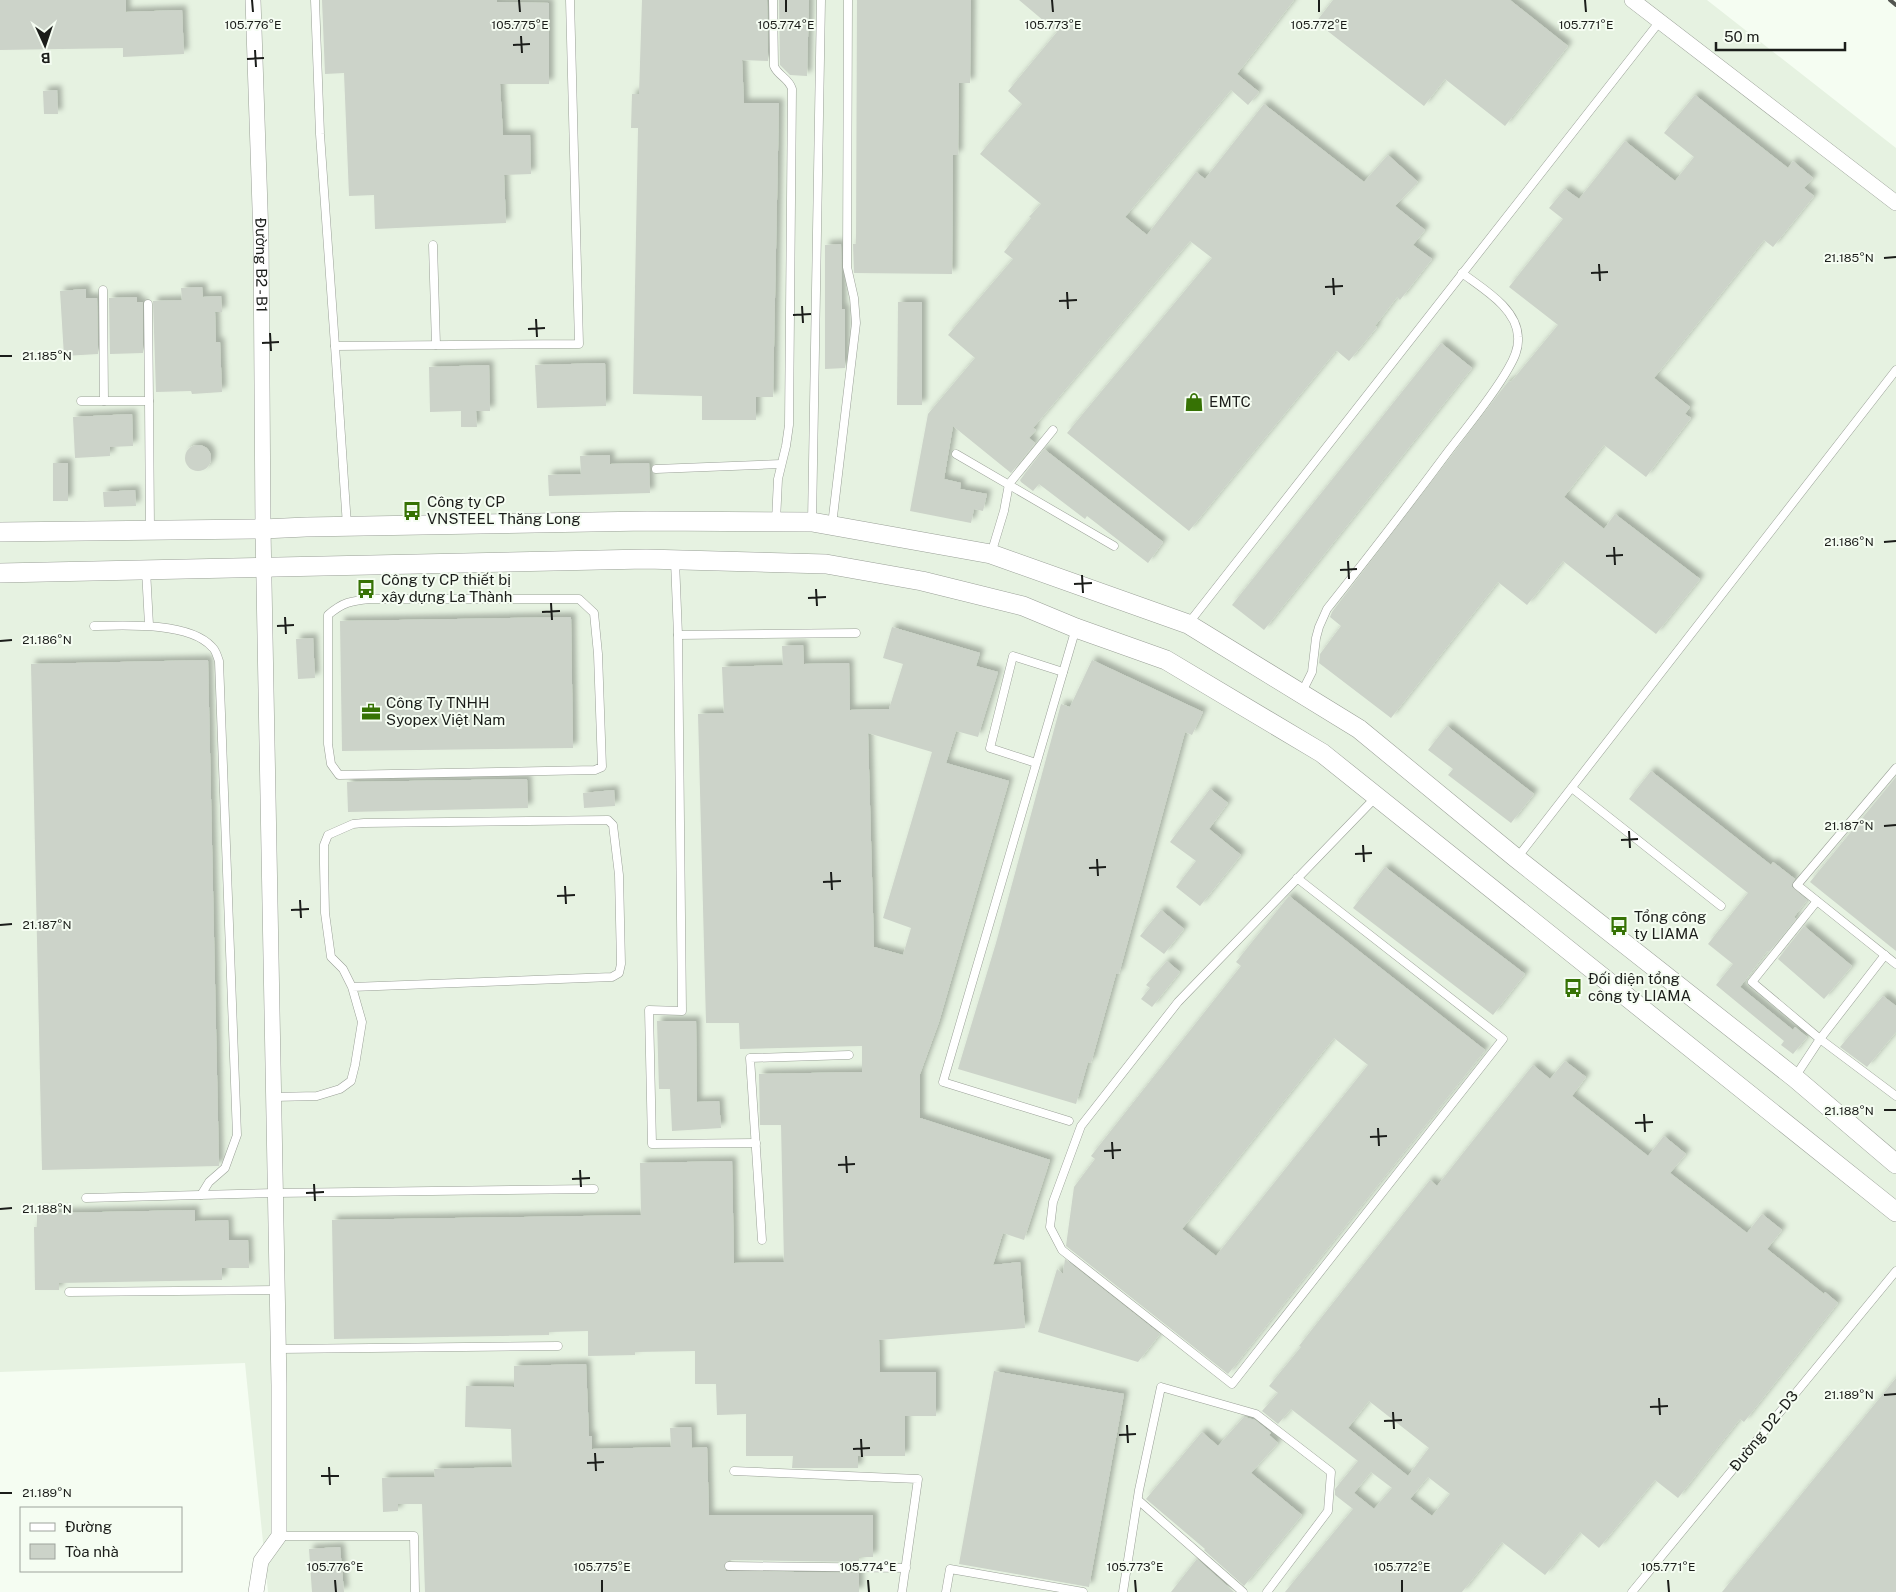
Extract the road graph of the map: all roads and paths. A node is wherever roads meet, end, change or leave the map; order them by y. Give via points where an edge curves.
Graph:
1 (253, 0) edge
2 (315, 0) edge
3 (570, 0) edge
4 (773, 0) edge
5 (821, 0) edge
6 (848, 0) edge
7 (1632, 0) edge
8 (1660, 22) junction
9 (1896, 203) edge
10 (434, 245) dead end
11 (1462, 273) junction
12 (103, 290) dead end
13 (148, 304) dead end
14 (436, 345) junction
15 (335, 346) junction
16 (1896, 370) edge
17 (81, 401) dead end
18 (104, 401) junction
19 (149, 401) junction
20 (1053, 430) dead end
21 (956, 454) dead end
22 (781, 464) junction
23 (656, 469) dead end
24 (1009, 484) junction
25 (812, 522) junction
26 (776, 523) junction
27 (832, 525) junction
28 (347, 526) junction
29 (150, 529) junction
30 (263, 529) junction
31 (0, 532) edge
32 (1114, 546) dead end
33 (991, 554) junction
34 (674, 561) junction
35 (265, 567) junction
36 (146, 570) junction
37 (0, 573) edge
38 (594, 613) joint
39 (1188, 624) junction
40 (149, 625) junction
41 (94, 626) dead end
42 (1076, 628) junction
43 (856, 633) dead end
44 (678, 636) junction
45 (1063, 672) junction
46 (1301, 694) junction
47 (1036, 763) junction
48 (1896, 768) edge
49 (1572, 788) junction
50 (1376, 797) junction
51 (1516, 858) junction
52 (1297, 878) junction
53 (1817, 902) junction
54 (1721, 906) dead end
55 (1885, 955) junction
56 (1896, 964) edge
57 (352, 987) junction
58 (1820, 1039) junction
59 (849, 1055) dead end
60 (1795, 1078) junction
61 (1896, 1096) edge
62 (274, 1097) junction
63 (1069, 1121) dead end
64 (756, 1143) junction
65 (1896, 1164) edge
66 (594, 1189) dead end
67 (276, 1193) junction
68 (201, 1194) junction
69 (86, 1198) dead end
70 (1896, 1212) edge
71 (762, 1240) dead end
72 (1896, 1271) edge
73 (278, 1290) junction
74 (68, 1292) dead end
75 (558, 1346) dead end
76 (279, 1349) junction
77 (734, 1471) dead end
78 (1138, 1500) junction
79 (279, 1536) junction
80 (728, 1566) dead end
81 (906, 1568) junction
82 (256, 1592) edge
83 (415, 1592) edge
84 (902, 1592) edge
85 (946, 1592) edge
86 (1083, 1592) edge
87 (1123, 1592) edge
88 (1243, 1592) edge
89 (1267, 1592) edge
90 (1632, 1592) edge

1 - 30 street, Đường B2 - B1 via 262,238
2 - 15 lane via 320,134
3 - 14 lane via 579,344
4 - 22 lane via 774,66 792,89 789,425
5 - 25 lane
6 - 27 lane via 847,267 856,323
7 - 8 street
8 - 9 street
8 - 11 lane
10 - 14 lane
11 - 39 lane
11 - 46 lane via 1501,302 1513,320 1518,349 1509,369 1484,404 1327,609 1316,638 1312,672
12 - 18 lane
13 - 19 lane
14 - 15 lane
15 - 28 lane
16 - 49 lane
17 - 18 lane
18 - 19 lane
19 - 29 lane
20 - 24 lane
21 - 24 lane
22 - 23 lane
22 - 26 lane
24 - 32 lane
24 - 33 lane
25 - 26 street
25 - 27 street
26 - 28 street via 647,521
27 - 33 street
28 - 30 street
29 - 30 street
29 - 31 street
30 - 35 street, Đường B2 - B1
33 - 39 street
34 - 35 street via 636,559
34 - 42 street via 826,564 922,581 1014,604
34 - 44 lane
35 - 36 street
35 - 62 street, Đường B2 - B1
36 - 37 street
36 - 40 lane
38 - 38 lane via 602,767 595,770 339,775 331,764 328,744 328,615 338,606 348,601 370,599 580,599
39 - 46 street
40 - 41 lane
40 - 68 lane via 204,640 214,648 219,661 237,1135 225,1168
42 - 45 lane
42 - 50 street via 1166,660 1322,754
43 - 44 lane
44 - 64 lane via 682,1011 649,1010 652,1144
45 - 47 lane
45 - 47 lane via 1013,656 990,748
46 - 51 street via 1359,729
47 - 63 lane via 943,1082
48 - 53 lane via 1797,885
49 - 51 lane
49 - 54 lane
50 - 52 lane
50 - 70 street
51 - 60 street
52 - 52 lane via 1502,1039 1232,1384 1062,1250 1050,1227 1053,1202 1081,1126 1178,1002
53 - 55 lane
53 - 58 lane via 1752,982
55 - 56 lane
55 - 58 lane
57 - 57 lane via 612,976 619,973 619,875 613,825 608,820 364,823 353,824 328,835 324,845 324,886 331,957 343,969
57 - 62 lane via 362,1022 351,1081 340,1089 317,1096
58 - 60 lane
58 - 61 lane
59 - 64 lane via 750,1058
60 - 65 street
62 - 67 street, Đường B2 - B1
64 - 71 lane
66 - 67 lane
67 - 68 lane
67 - 73 street, Đường B2 - B1
68 - 69 lane
72 - 90 lane, Đường D2 - D3
73 - 74 lane
73 - 76 street, Đường B2 - B1
75 - 76 lane
76 - 79 street, Đường B2 - B1
77 - 81 lane via 918,1479
78 - 87 lane
78 - 88 lane
78 - 89 lane via 1161,1387 1256,1414 1331,1472 1328,1511
79 - 82 street via 261,1562
79 - 83 lane via 414,1536
80 - 81 lane
81 - 84 lane
85 - 86 lane via 950,1569

